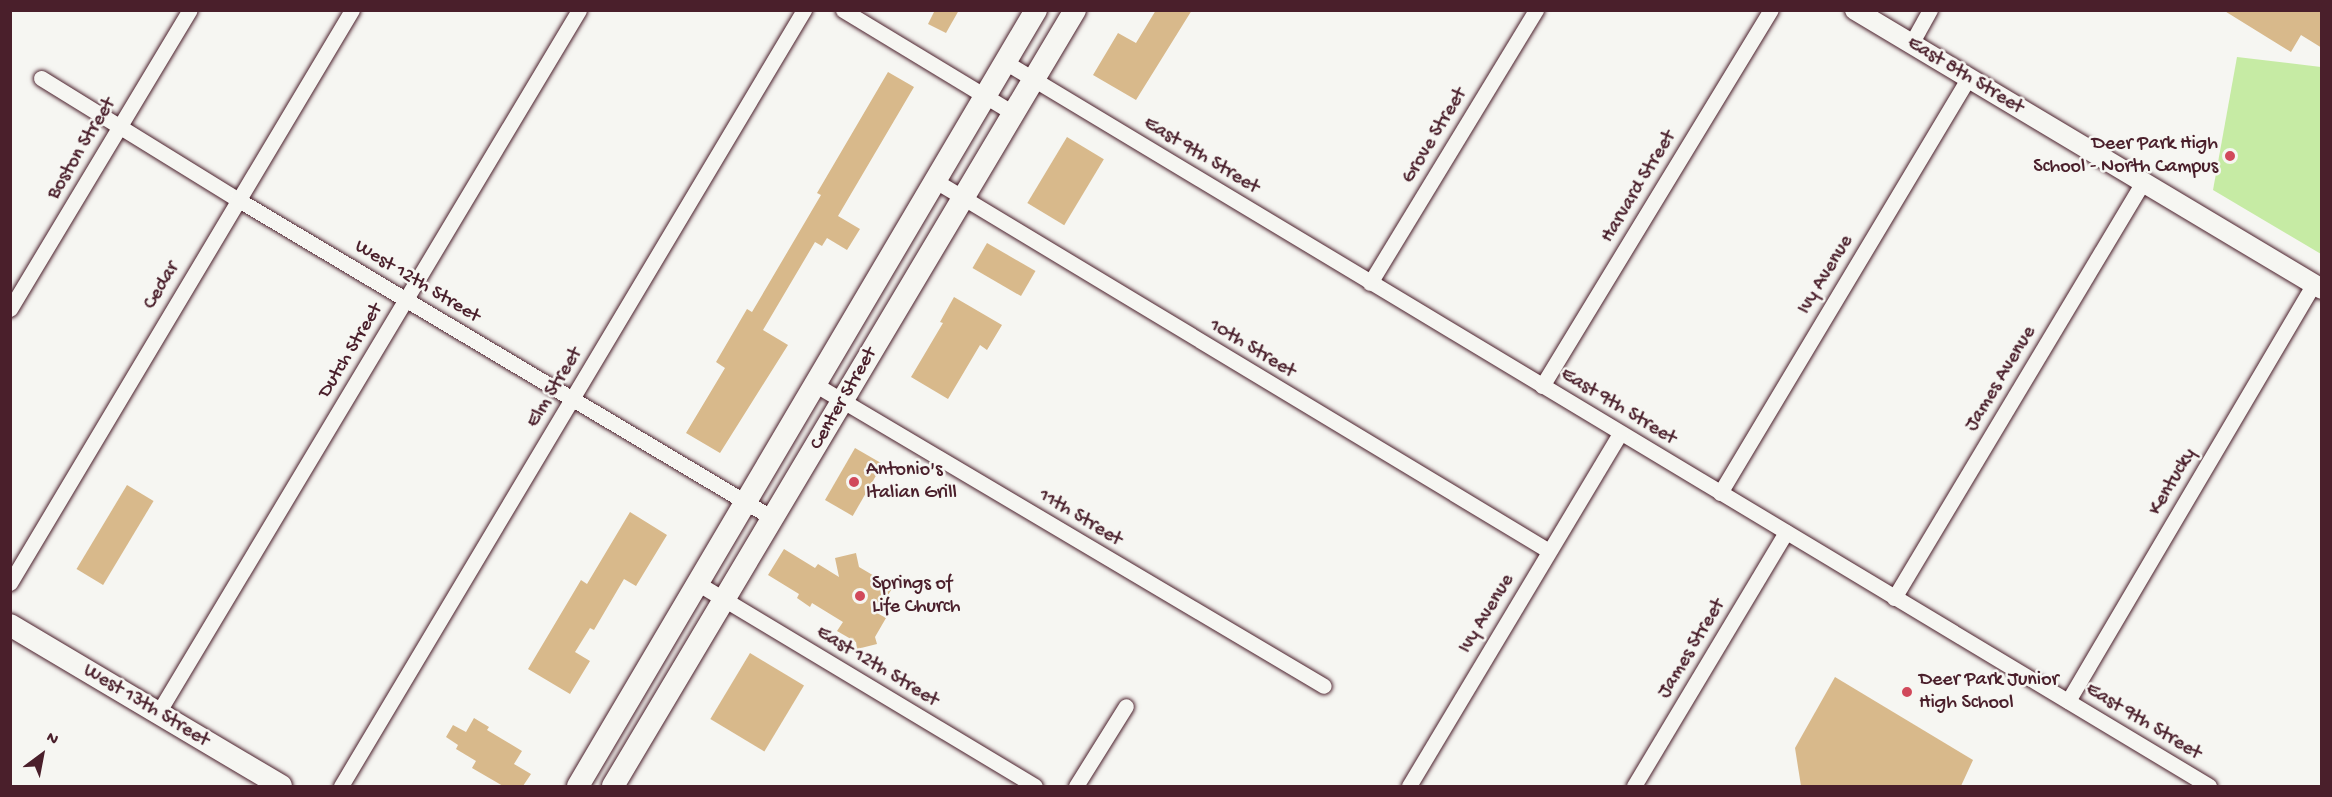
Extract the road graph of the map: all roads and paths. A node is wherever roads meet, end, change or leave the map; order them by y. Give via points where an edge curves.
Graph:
1 (190, 10) edge
2 (352, 10) edge
3 (579, 10) edge
4 (804, 10) edge
5 (843, 10) edge
6 (1036, 10) edge
7 (1075, 10) edge
8 (1536, 10) edge
9 (1771, 10) edge
10 (1855, 10) edge
11 (1930, 10) edge
12 (1911, 44) junction
13 (1005, 62) junction
14 (41, 78) dead end
15 (1968, 78) junction
16 (1034, 79) junction
17 (985, 96) junction
18 (1013, 113) junction
19 (120, 126) junction
20 (934, 180) junction
21 (2143, 182) junction
22 (962, 198) junction
23 (237, 199) junction
24 (1370, 283) junction
25 (2318, 286) edge
26 (406, 300) junction
27 (10, 309) edge
28 (816, 385) junction
29 (1542, 386) junction
30 (572, 399) junction
31 (843, 401) junction
32 (1620, 433) junction
33 (1720, 493) junction
34 (746, 504) junction
35 (774, 519) junction
36 (1786, 532) junction
37 (1549, 551) junction
38 (10, 583) edge
39 (697, 583) junction
40 (1894, 598) junction
41 (725, 600) junction
42 (10, 626) edge
43 (1324, 686) dead end
44 (2068, 701) junction
45 (1126, 706) dead end
46 (158, 713) junction
47 (281, 786) edge
48 (341, 786) edge
49 (578, 786) edge
50 (613, 786) edge
51 (1035, 786) edge
52 (1076, 786) edge
53 (1409, 786) edge
54 (1634, 786) edge
55 (2209, 786) edge

1 - 19 street, Boston Street
2 - 23 street, Cedar
3 - 26 street, Dutch Street
4 - 30 street, Elm Street
5 - 17 street
6 - 13 main road, Center Street
7 - 16 main road, Center Street
8 - 24 street, Grove Street
9 - 29 street, Harvard Street
10 - 12 street, East 8th Street
11 - 12 street
12 - 15 street, East 8th Street
13 - 16 street, East 9th Street
13 - 17 main road, Center Street
14 - 19 street, West 12th Street
15 - 21 street, East 8th Street
15 - 33 street, Ivy Avenue
16 - 18 main road, Center Street
16 - 24 street, East 9th Street
17 - 18 street
17 - 20 main road, Center Street
18 - 22 main road, Center Street
19 - 23 street, West 12th Street
19 - 27 street, Boston Street
20 - 22 street, 10th Street
20 - 28 main road, Center Street
21 - 25 street, East 8th Street
21 - 40 street, James Avenue
22 - 31 main road, Center Street
22 - 37 street, 10th Street
23 - 26 street, West 12th Street
23 - 38 street, Cedar
24 - 29 street, East 9th Street
25 - 44 street, Kentucky
26 - 30 street, West 12th Street
26 - 46 street, Dutch Street
28 - 31 street, 11th Street
28 - 34 main road, Center Street
29 - 32 street, East 9th Street
30 - 34 street, West 12th Street
30 - 48 street, Elm Street
31 - 35 main road, Center Street
31 - 43 street, 11th Street
32 - 33 street, East 9th Street
32 - 37 street, Ivy Avenue
33 - 36 street, East 9th Street
34 - 35 street, West 12th Street
34 - 39 main road, Center Street
35 - 41 main road, Center Street
36 - 40 street, East 9th Street
36 - 54 street, James Street
37 - 53 street, Ivy Avenue
39 - 41 street, East 12th Street
39 - 49 main road, Center Street
40 - 44 street, East 9th Street
41 - 50 main road, Center Street
41 - 51 street, East 12th Street
42 - 46 main road, West 13th Street
44 - 55 street, East 9th Street
45 - 52 street
46 - 47 main road, West 13th Street

